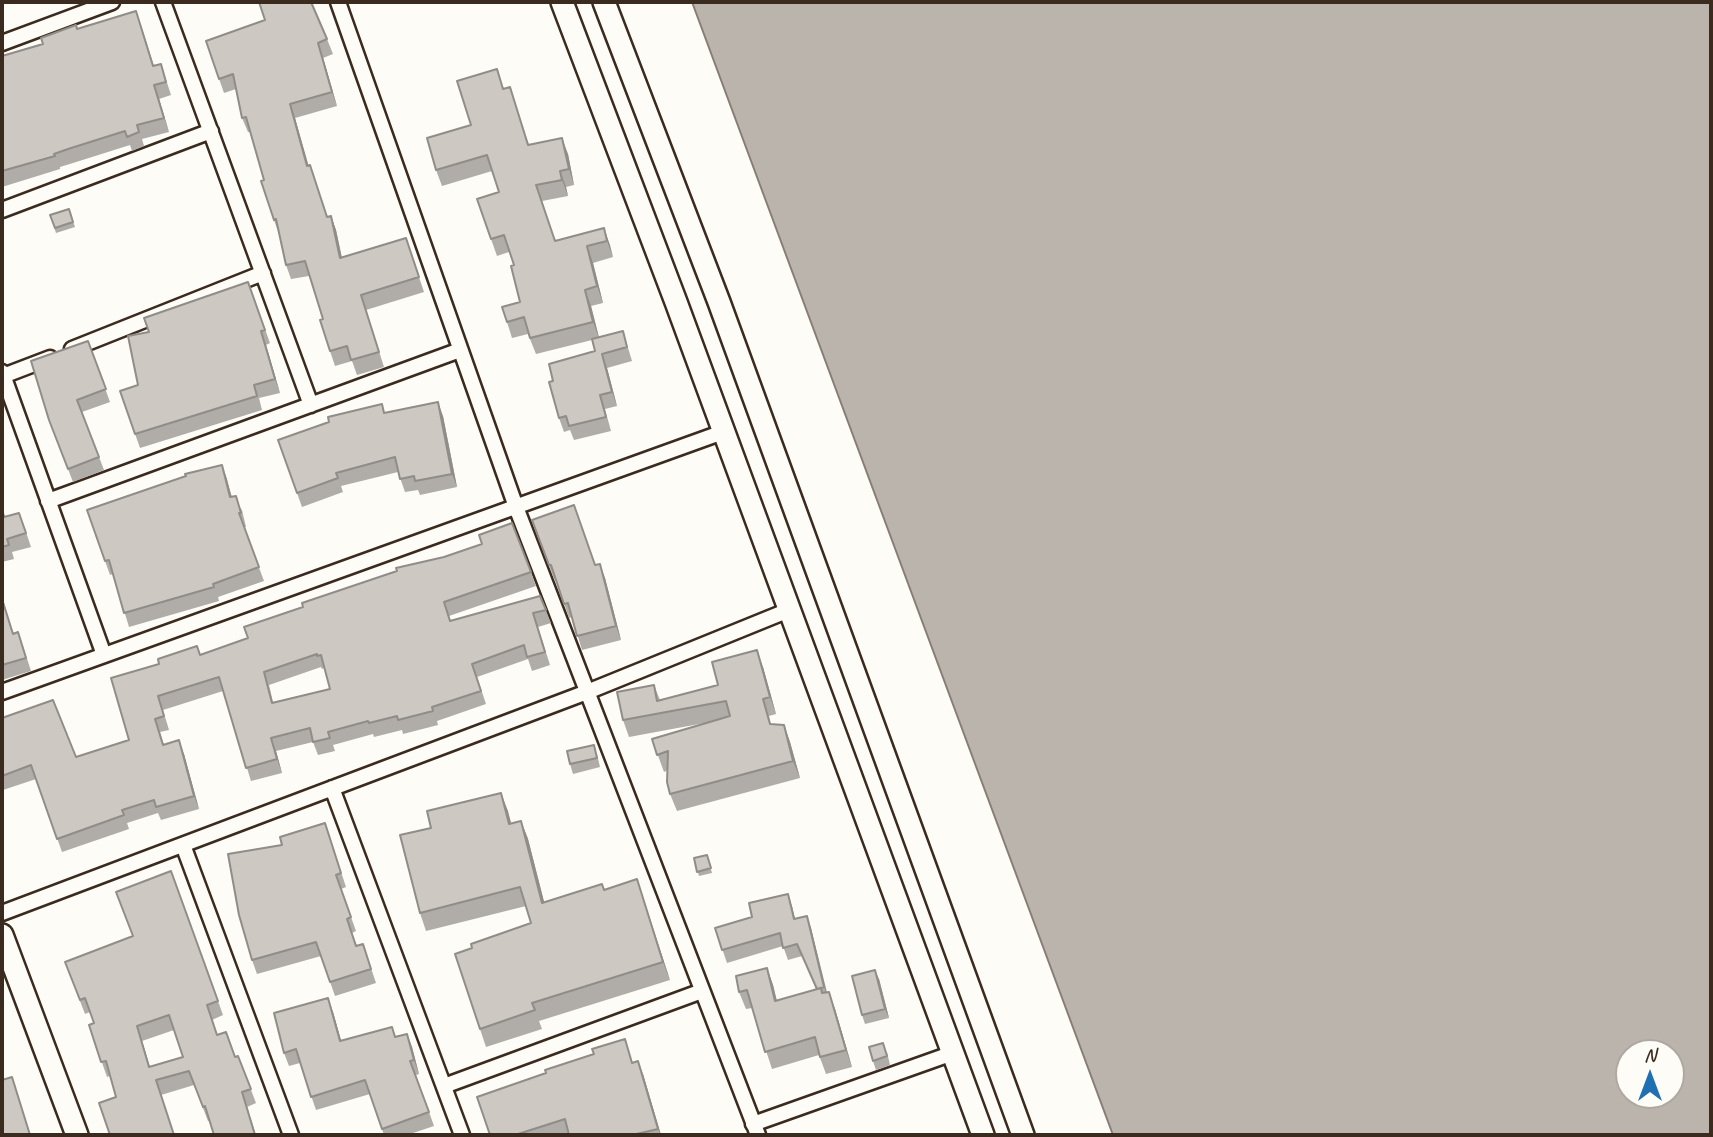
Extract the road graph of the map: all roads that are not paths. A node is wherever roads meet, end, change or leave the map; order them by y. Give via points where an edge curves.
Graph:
1 (112, 2) edge
2 (163, 2) edge
3 (338, 2) edge
4 (562, 2) edge
5 (604, 2) edge
6 (2, 43) edge
7 (211, 131) junction
8 (2, 210) edge
9 (263, 273) junction
10 (460, 351) junction
11 (2, 374) edge
12 (311, 405) junction
13 (723, 432) junction
14 (48, 501) junction
15 (516, 507) junction
16 (789, 610) junction
17 (104, 655) junction
18 (2, 692) edge
19 (587, 692) junction
20 (332, 788) junction
21 (183, 845) junction
22 (2, 913) edge
23 (2, 935) edge
24 (702, 991) junction
25 (953, 1053) junction
26 (444, 1086) junction
27 (756, 1130) edge
28 (77, 1135) edge
29 (291, 1135) edge
30 (463, 1135) edge
31 (983, 1135) edge
32 (1023, 1135) edge

1 - 6 street
2 - 7 street
3 - 10 street
4 - 13 street
5 - 32 street via 719,302
7 - 8 street
7 - 9 street
9 - 11 street
9 - 12 street
10 - 12 street
10 - 15 street
11 - 14 street
12 - 14 street
13 - 15 street
13 - 16 street
14 - 17 street
15 - 17 street
15 - 19 street
16 - 19 street
16 - 25 street
17 - 18 street
19 - 20 street
19 - 24 street
20 - 21 street
20 - 26 street
21 - 22 street
21 - 29 street
23 - 28 street
24 - 26 street
24 - 27 street
25 - 27 street
25 - 31 street
26 - 30 street

